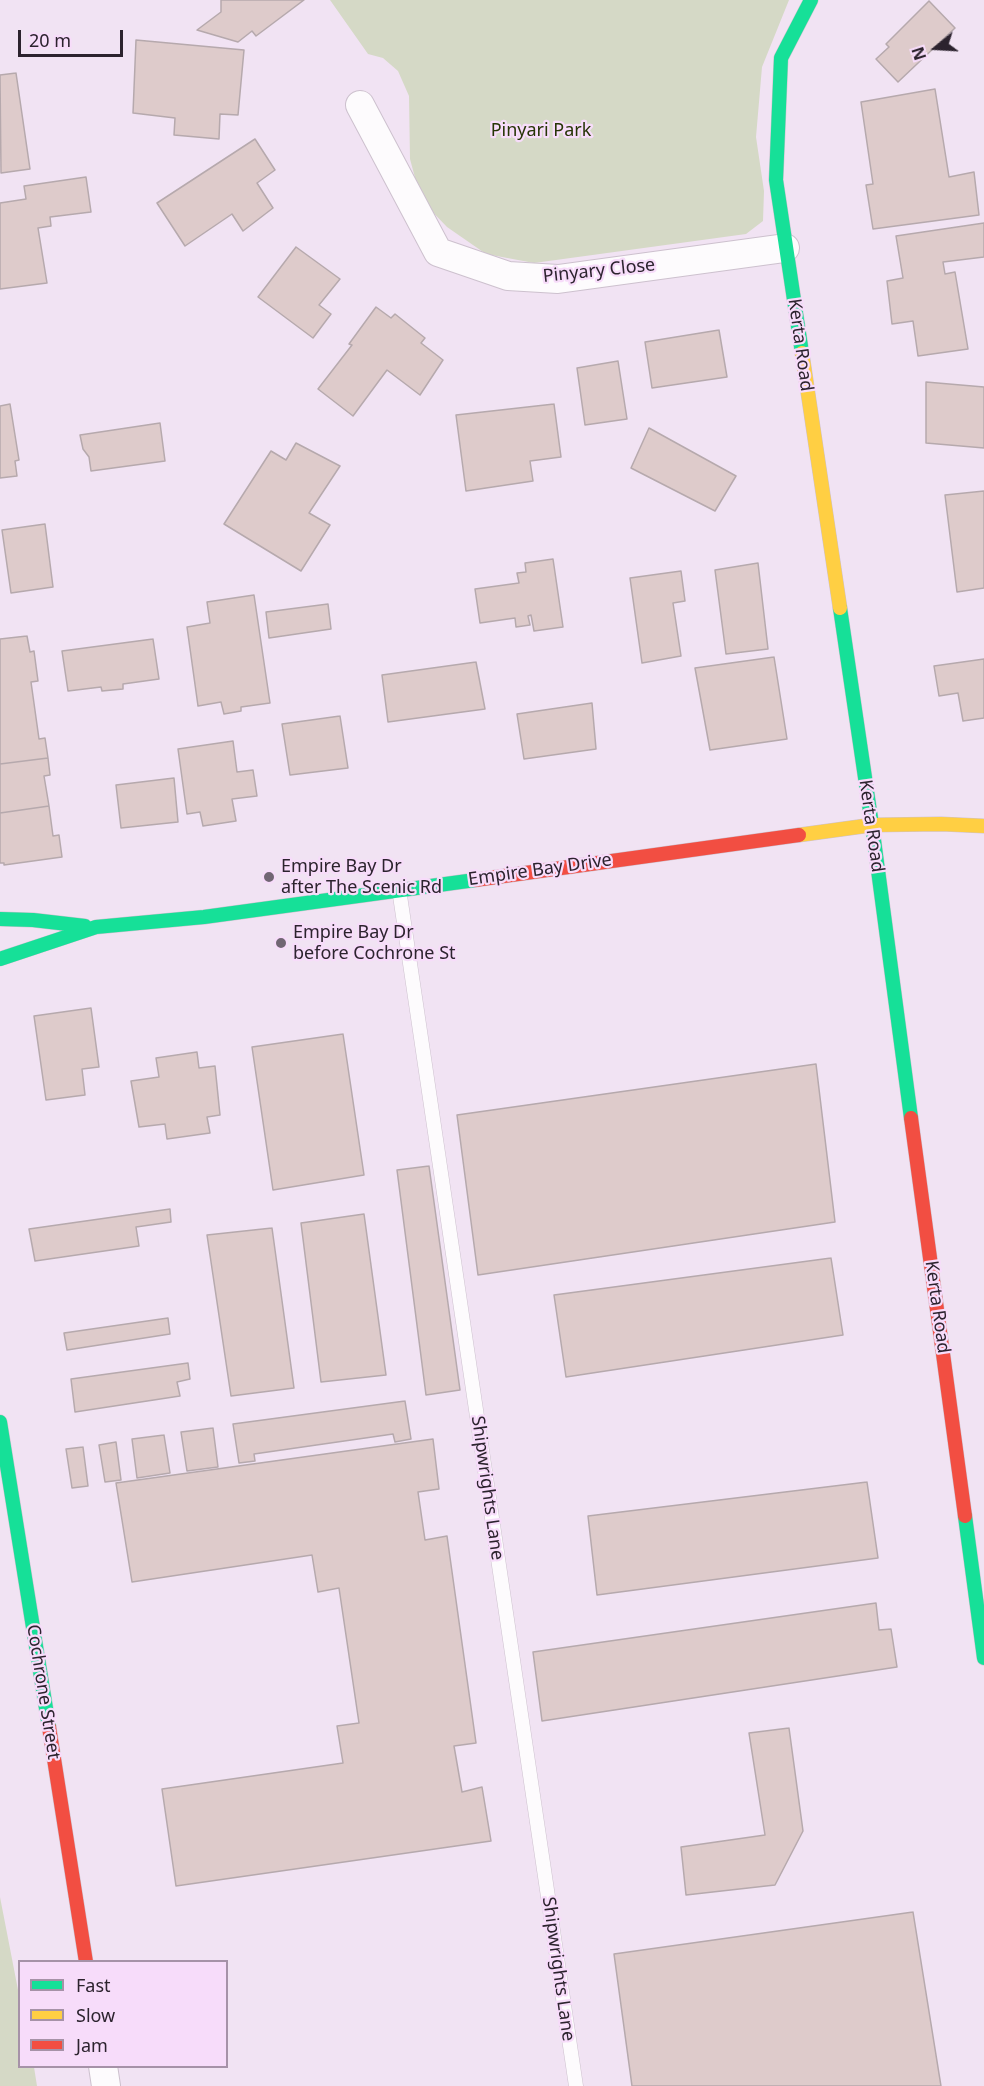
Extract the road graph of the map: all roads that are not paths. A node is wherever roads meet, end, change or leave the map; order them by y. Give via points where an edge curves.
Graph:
1 (811, 0) edge
2 (360, 105) dead end
3 (785, 248) junction
4 (872, 825) junction
5 (984, 826) edge
6 (399, 890) junction
7 (0, 919) edge
8 (96, 927) junction
9 (0, 959) edge
10 (0, 1422) edge
11 (984, 1658) edge
12 (86, 1960) edge
13 (103, 2068) edge
14 (106, 2086) edge
15 (576, 2086) edge

1 - 3 street, Kerta Road via 781,58 776,180
2 - 3 street, Pinyary Close via 438,252 507,276 558,279
3 - 4 street, Kerta Road
4 - 5 street, Empire Bay Drive
4 - 6 street, Empire Bay Drive
4 - 11 street, Kerta Road
6 - 8 street, Empire Bay Drive via 204,917
6 - 15 lane, Shipwrights Lane
7 - 8 street, Empire Bay Drive
8 - 9 street, Empire Bay Drive
10 - 12 street, Cochrone Street
13 - 14 street

